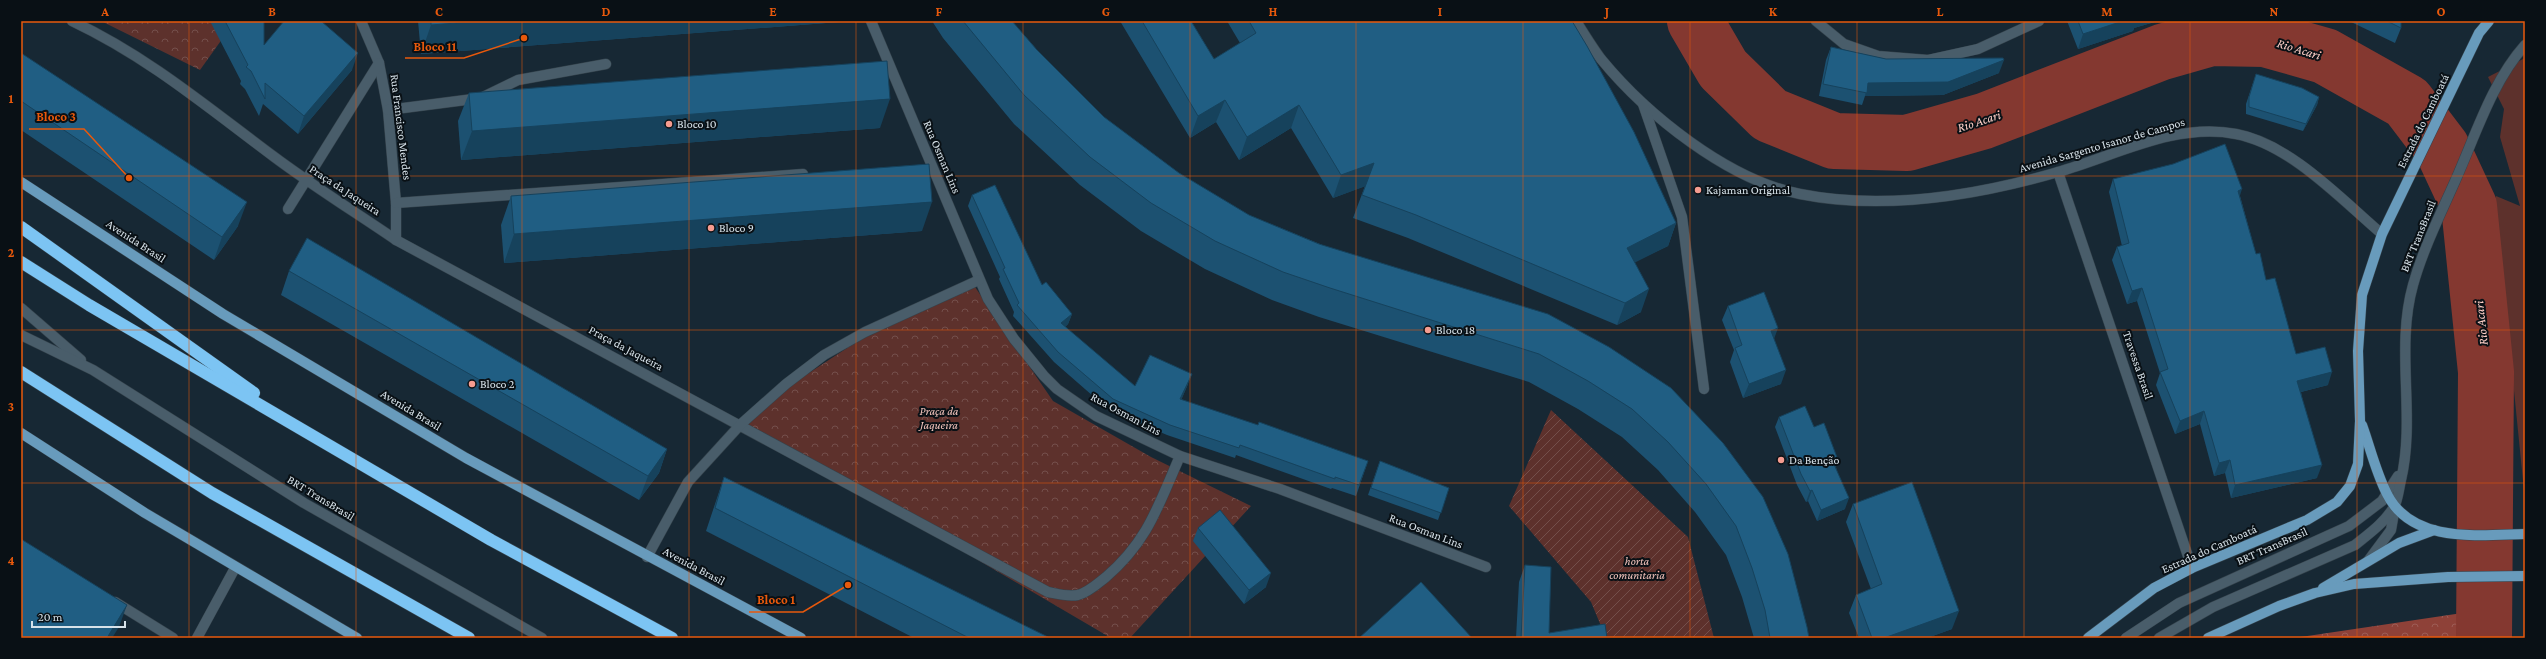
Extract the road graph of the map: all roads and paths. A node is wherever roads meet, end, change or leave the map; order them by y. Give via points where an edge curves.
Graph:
1 (72, 21) edge
2 (361, 21) edge
3 (871, 21) edge
4 (1576, 21) edge
5 (1816, 21) edge
6 (2039, 21) edge
7 (2489, 21) edge
8 (2525, 45) edge
9 (379, 63) junction
10 (606, 64) dead end
11 (1642, 104) junction
12 (388, 110) junction
13 (2058, 172) junction
14 (811, 173) edge
15 (306, 180) junction
16 (21, 182) edge
17 (396, 203) junction
18 (288, 209) dead end
19 (21, 227) edge
20 (2382, 234) junction
21 (396, 240) junction
22 (21, 262) edge
23 (978, 280) junction
24 (21, 308) edge
25 (21, 335) edge
26 (93, 370) junction
27 (21, 372) edge
28 (1704, 389) dead end
29 (2360, 421) junction
30 (741, 424) junction
31 (21, 434) edge
32 (314, 435) junction
33 (1180, 456) junction
34 (2406, 456) junction
35 (2387, 494) junction
36 (2395, 506) junction
37 (2434, 530) junction
38 (2525, 534) edge
39 (647, 557) junction
40 (2368, 561) junction
41 (1486, 567) dead end
42 (235, 568) junction
43 (2192, 568) junction
44 (2525, 576) edge
45 (2315, 593) junction
46 (107, 597) edge
47 (173, 638) edge
48 (197, 638) edge
49 (357, 638) edge
50 (469, 638) edge
51 (542, 638) edge
52 (672, 638) edge
53 (801, 638) edge
54 (2088, 638) edge
55 (2126, 638) edge
56 (2158, 638) edge
57 (2208, 638) edge

1 - 15 street, Praça da Jaqueira via 152,66 194,94
2 - 9 street, Rua Francisco Mendes
3 - 23 street, Rua Osman Lins via 927,165
4 - 11 street, Avenida Sargento Isanor de Campos via 1601,58
5 - 6 street via 1844,44 1878,56 1928,60 1978,49
7 - 20 main road, Estrada do Camboatá via 2479,33
8 - 34 street, BRT TransBrasil via 2504,73 2412,285 2406,326
9 - 12 street, Rua Francisco Mendes
9 - 15 street
10 - 12 street via 518,80 481,98
11 - 13 street, Avenida Sargento Isanor de Campos via 1694,144 1746,176 1798,194 1858,202 1921,200 1988,189
11 - 28 street via 1682,217
12 - 17 street, Rua Francisco Mendes
13 - 20 street, Avenida Sargento Isanor de Campos via 2176,135 2217,131 2238,134 2257,139 2283,154
13 - 43 street, Travessa Brasil
14 - 17 street
15 - 18 street
15 - 21 street, Praça da Jaqueira
16 - 39 main road, Avenida Brasil via 223,314 466,458
17 - 21 street, Rua Francisco Mendes
19 - 32 highway
20 - 29 main road via 2362,295 2358,351
21 - 30 street, Praça da Jaqueira
22 - 32 highway via 89,305
23 - 30 street via 865,332 824,355
23 - 33 street, Rua Osman Lins via 1014,339 1057,389 1096,416
24 - 26 street, BRT TransBrasil
25 - 26 street, BRT TransBrasil
26 - 51 street, BRT TransBrasil via 304,503
27 - 50 highway via 212,492
29 - 35 main road
29 - 43 main road, Estrada do Camboatá via 2358,464 2350,486 2337,502 2307,520
30 - 33 street, Praça da Jaqueira via 1048,592 1066,596 1079,595 1092,588 1134,549 1148,531
30 - 39 street via 688,482
31 - 42 main road
32 - 52 highway via 491,540
33 - 41 street, Rua Osman Lins via 1280,489
34 - 35 street, BRT TransBrasil
34 - 36 street, BRT TransBrasil
35 - 36 main road
35 - 55 street, BRT TransBrasil via 2382,501 2349,526 2179,603
36 - 37 main road via 2407,518
36 - 40 street via 2391,530
36 - 56 street, BRT TransBrasil via 2374,530 2355,545 2213,607
37 - 38 main road via 2450,534
37 - 40 main road via 2399,543
39 - 53 main road, Avenida Brasil
40 - 45 main road
42 - 48 street
42 - 49 main road
43 - 54 main road, Estrada do Camboatá via 2154,588
44 - 45 main road via 2448,576 2354,584
45 - 57 main road via 2238,622
46 - 47 street

